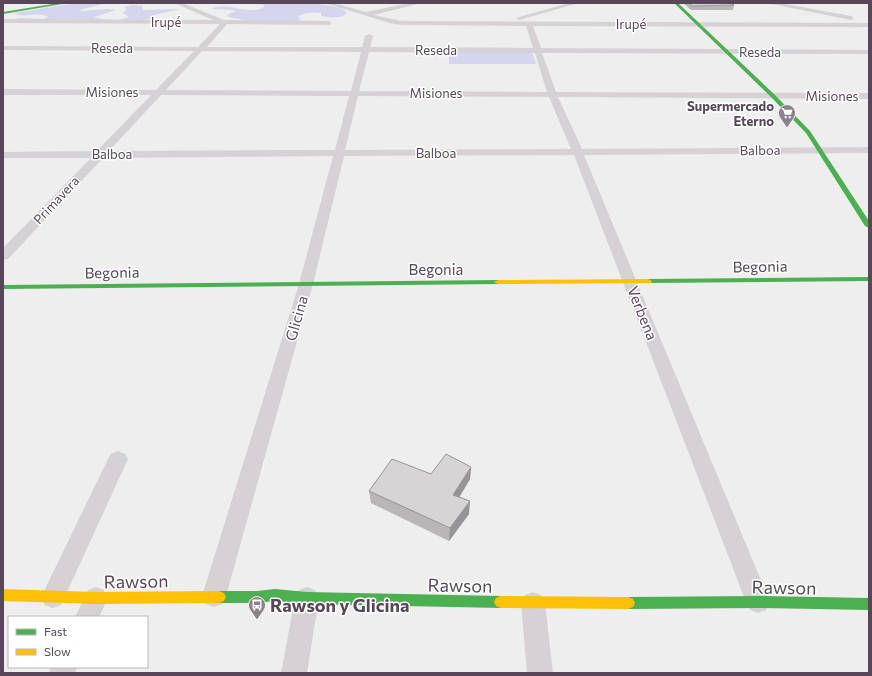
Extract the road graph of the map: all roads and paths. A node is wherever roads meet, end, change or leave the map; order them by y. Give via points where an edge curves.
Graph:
1 (66, 3) edge
2 (177, 3) edge
3 (327, 3) edge
4 (418, 3) edge
5 (576, 3) edge
6 (676, 3) edge
7 (770, 3) edge
8 (3, 13) edge
9 (366, 15) junction
10 (3, 21) edge
11 (869, 21) edge
12 (225, 22) junction
13 (329, 23) dead end
14 (506, 23) junction
15 (529, 24) junction
16 (698, 24) junction
17 (869, 25) edge
18 (367, 43) junction
19 (3, 48) edge
20 (199, 49) junction
21 (538, 50) junction
22 (726, 52) junction
23 (869, 52) edge
24 (3, 92) edge
25 (157, 92) junction
26 (354, 93) junction
27 (552, 94) junction
28 (773, 96) junction
29 (869, 96) edge
30 (820, 149) junction
31 (869, 150) edge
32 (578, 152) junction
33 (339, 153) junction
34 (98, 154) junction
35 (3, 155) edge
36 (869, 226) edge
37 (3, 256) edge
38 (869, 279) edge
39 (631, 281) junction
40 (306, 284) junction
41 (3, 286) edge
42 (118, 459) dead end
43 (3, 595) edge
44 (53, 596) junction
45 (214, 596) junction
46 (307, 598) junction
47 (758, 602) junction
48 (533, 603) junction
49 (869, 604) edge
50 (91, 607) edge
51 (294, 673) edge
52 (540, 673) edge

1 - 8 street
2 - 12 street
3 - 9 street, Irupé
4 - 9 street
5 - 14 street
6 - 16 street
7 - 11 street
9 - 14 street, Irupé via 392,22
10 - 12 street, Irupé
12 - 13 street, Irupé
12 - 20 street, Primavera
14 - 15 street, Irupé
15 - 16 street, Irupé
15 - 21 street, Verbena
16 - 17 street, Irupé
16 - 22 street
18 - 20 street, Reseda
18 - 21 street, Reseda
18 - 26 street, Glicina
19 - 20 street, Reseda
20 - 25 street, Primavera
21 - 22 street, Reseda
21 - 27 street, Verbena
22 - 23 street, Reseda
22 - 28 street
24 - 25 street, Misiones
25 - 26 street, Misiones
25 - 34 street, Primavera
26 - 27 street, Misiones
26 - 33 street, Glicina
27 - 28 street, Misiones
27 - 32 street, Verbena
28 - 29 street, Misiones
28 - 30 street via 808,132
30 - 31 street, Balboa
30 - 32 street, Balboa
30 - 36 street
32 - 33 street, Balboa
32 - 39 street, Verbena
33 - 34 street, Balboa
33 - 40 street, Glicina
34 - 35 street, Balboa
34 - 37 street, Primavera
38 - 39 street, Begonia
39 - 40 street, Begonia
39 - 47 street, Verbena
40 - 41 street, Begonia
40 - 45 street, Glicina
42 - 44 street
43 - 44 street, Rawson
44 - 50 street, Rawson
45 - 46 street, Rawson
45 - 50 street, Rawson
46 - 48 street, Rawson
46 - 51 street
47 - 48 street, Rawson
47 - 49 street, Rawson
48 - 52 street

